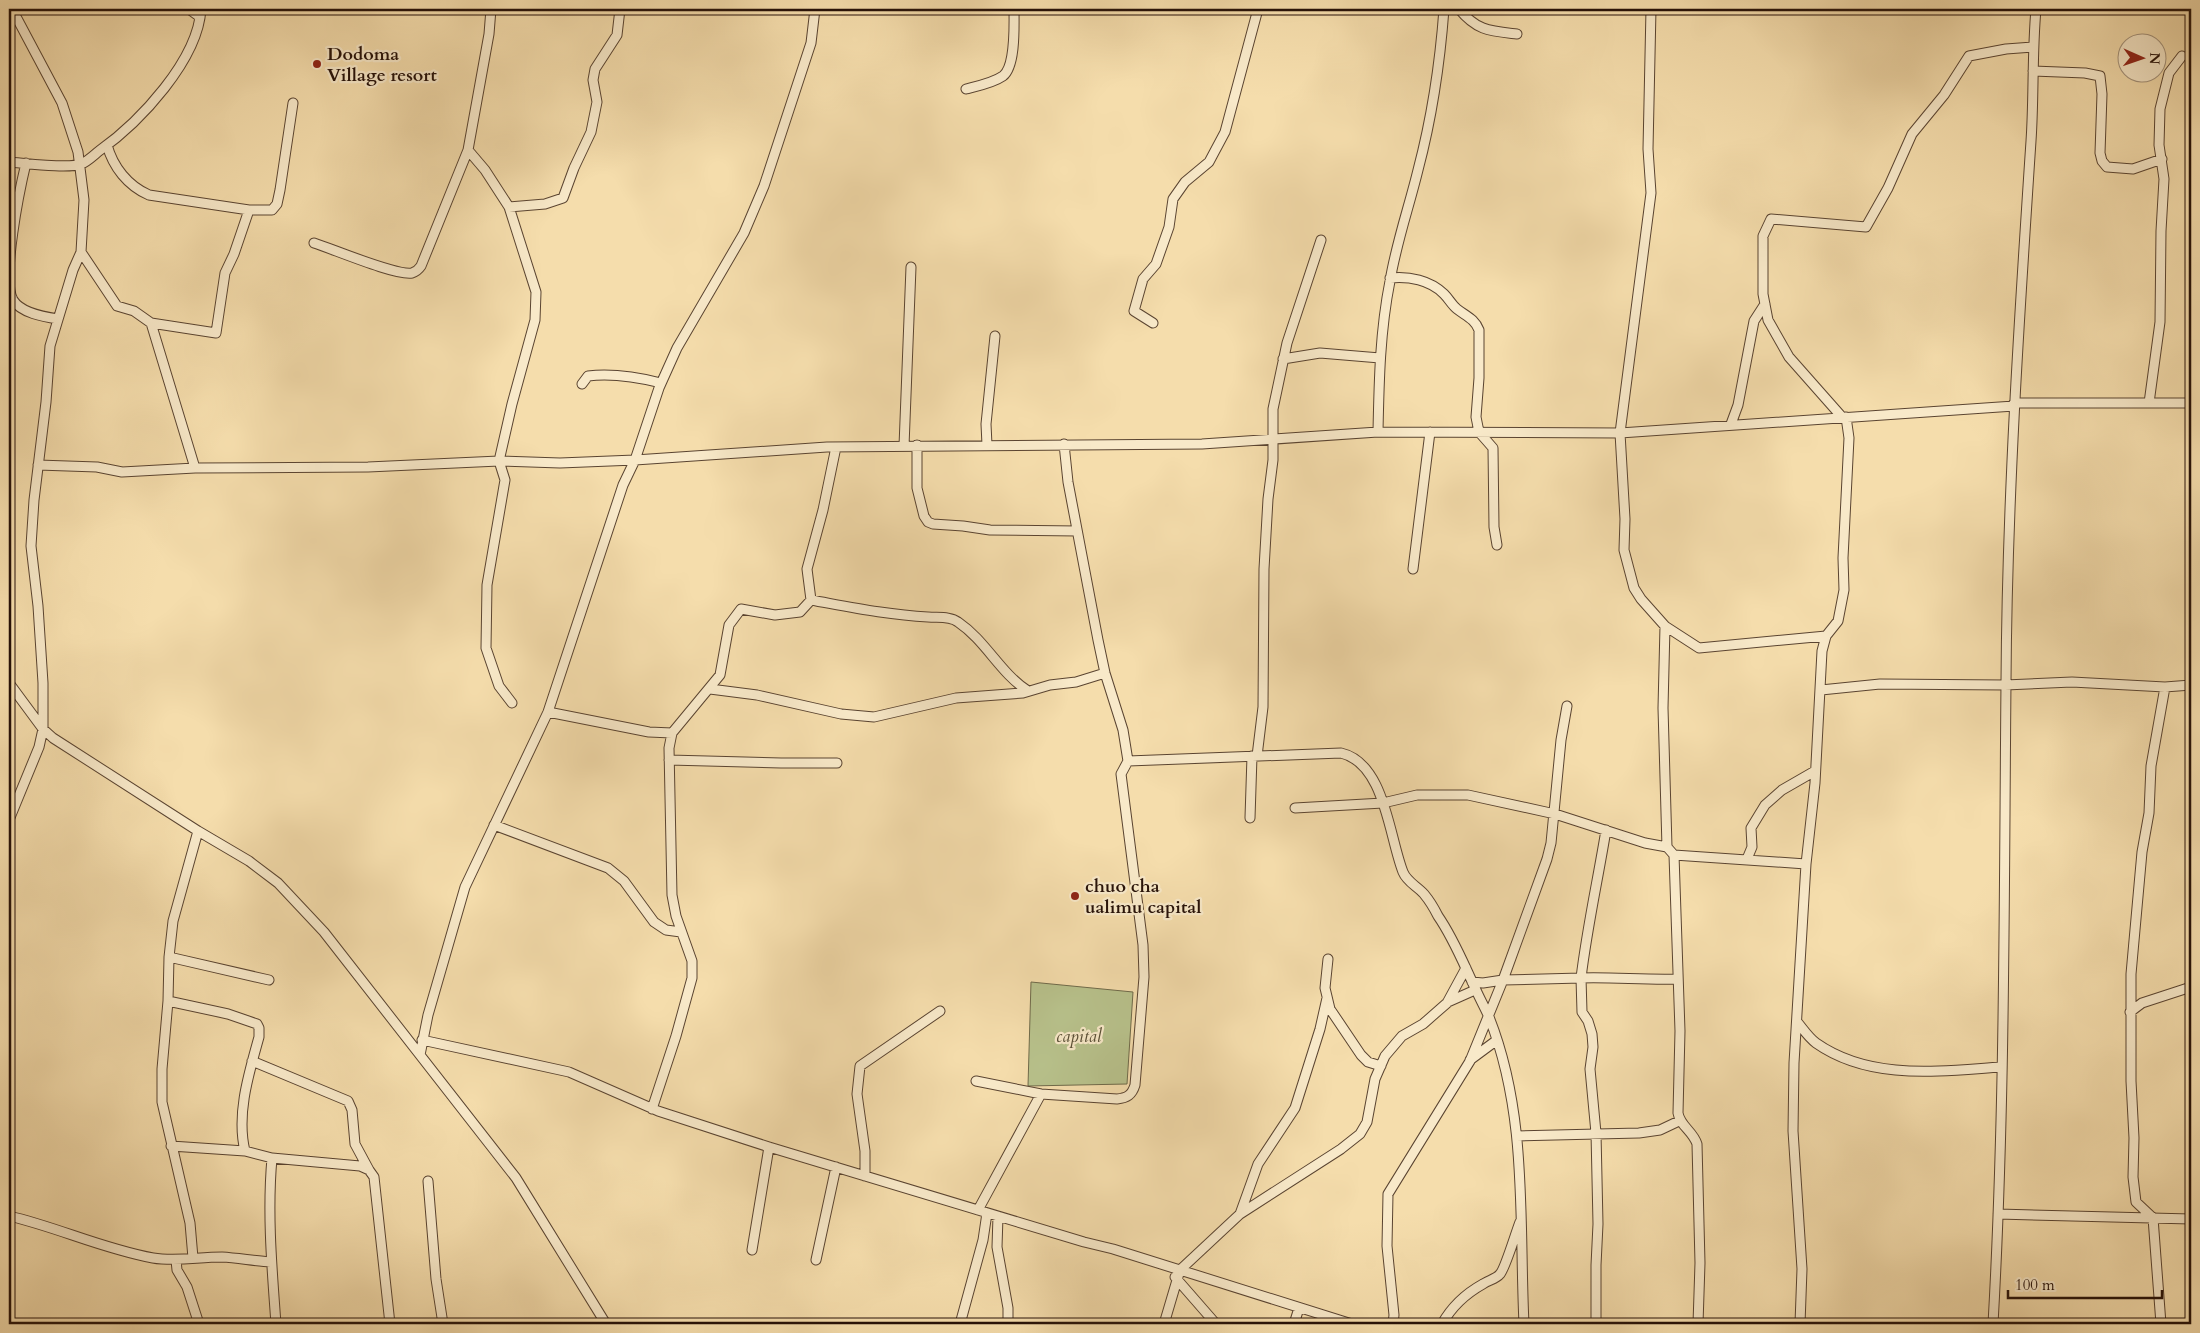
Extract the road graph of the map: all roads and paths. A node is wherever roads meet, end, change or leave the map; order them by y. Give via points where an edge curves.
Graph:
1 (12, 9) edge
2 (189, 9) edge
3 (491, 9) edge
4 (620, 9) edge
5 (815, 9) edge
6 (1014, 9) edge
7 (1258, 9) edge
8 (1444, 9) edge
9 (1459, 9) edge
10 (1650, 9) edge
11 (2036, 9) edge
12 (201, 13) edge
13 (1517, 34) dead end
14 (2033, 48) junction
15 (2182, 56) dead end
16 (2033, 71) junction
17 (966, 89) dead end
18 (293, 103) dead end
19 (107, 145) junction
20 (468, 150) junction
21 (2162, 159) junction
22 (9, 162) edge
23 (26, 163) junction
24 (81, 164) junction
25 (509, 207) junction
26 (249, 210) junction
27 (1321, 240) dead end
28 (314, 243) dead end
29 (81, 252) junction
30 (10, 256) edge
31 (911, 267) dead end
32 (1390, 278) junction
33 (1765, 304) junction
34 (58, 319) junction
35 (151, 323) junction
36 (1153, 323) dead end
37 (995, 336) dead end
38 (1380, 358) junction
39 (1283, 359) junction
40 (661, 383) junction
41 (582, 384) dead end
42 (2149, 403) junction
43 (2191, 403) edge
44 (2014, 405) junction
45 (1844, 417) junction
46 (1731, 424) junction
47 (1378, 432) junction
48 (1430, 432) junction
49 (1480, 432) junction
50 (1620, 433) junction
51 (1273, 440) junction
52 (1064, 444) junction
53 (917, 445) junction
54 (988, 445) junction
55 (904, 446) junction
56 (836, 447) junction
57 (635, 460) junction
58 (500, 461) junction
59 (38, 464) junction
60 (195, 468) junction
61 (1077, 531) junction
62 (1497, 545) dead end
63 (1413, 569) dead end
64 (811, 600) junction
65 (1665, 626) junction
66 (1826, 636) junction
67 (1105, 673) junction
68 (9, 683) edge
69 (2006, 685) junction
70 (2191, 685) edge
71 (2165, 687) junction
72 (710, 689) junction
73 (1822, 690) junction
74 (1028, 691) junction
75 (512, 703) dead end
76 (1568, 706) dead end
77 (548, 712) junction
78 (43, 729) junction
79 (672, 733) junction
80 (1254, 756) junction
81 (669, 760) junction
82 (1128, 761) junction
83 (837, 762) dead end
84 (1815, 770) junction
85 (1383, 803) junction
86 (1295, 808) dead end
87 (1555, 814) junction
88 (1250, 818) dead end
89 (9, 820) edge
90 (494, 826) junction
91 (1606, 830) junction
92 (198, 831) junction
93 (1667, 847) junction
94 (1674, 855) junction
95 (1747, 859) junction
96 (1806, 864) junction
97 (681, 932) junction
98 (169, 957) junction
99 (1328, 959) dead end
100 (1466, 968) junction
101 (1581, 978) junction
102 (1677, 979) junction
103 (269, 980) dead end
104 (1503, 980) junction
105 (1474, 986) junction
106 (2191, 987) edge
107 (1327, 998) junction
108 (168, 1001) junction
109 (1448, 1003) junction
110 (940, 1011) dead end
111 (2130, 1012) junction
112 (1489, 1016) junction
113 (1798, 1023) junction
114 (422, 1040) junction
115 (1497, 1040) junction
116 (420, 1055) junction
117 (1470, 1060) junction
118 (252, 1061) junction
119 (1381, 1066) junction
120 (2001, 1067) junction
121 (976, 1081) dead end
122 (1041, 1094) junction
123 (652, 1109) junction
124 (1679, 1121) junction
125 (1596, 1133) junction
126 (1517, 1136) junction
127 (171, 1146) junction
128 (769, 1147) junction
129 (245, 1151) junction
130 (272, 1158) junction
131 (836, 1167) junction
132 (369, 1170) junction
133 (865, 1176) junction
134 (428, 1181) dead end
135 (983, 1211) junction
136 (1240, 1214) junction
137 (1998, 1214) junction
138 (9, 1216) edge
139 (998, 1216) junction
140 (1522, 1216) junction
141 (2153, 1218) junction
142 (2191, 1219) edge
143 (752, 1250) dead end
144 (193, 1258) junction
145 (176, 1260) junction
146 (816, 1260) dead end
147 (271, 1262) junction
148 (1179, 1275) junction
149 (1299, 1308) junction
150 (199, 1324) edge
151 (276, 1324) edge
152 (390, 1324) edge
153 (444, 1324) edge
154 (606, 1324) edge
155 (960, 1324) edge
156 (1008, 1324) edge
157 (1164, 1324) edge
158 (1216, 1324) edge
159 (1294, 1324) edge
160 (1352, 1324) edge
161 (1393, 1324) edge
162 (1442, 1324) edge
163 (1524, 1324) edge
164 (1596, 1324) edge
165 (1698, 1324) edge
166 (1800, 1324) edge
167 (1993, 1324) edge
168 (2161, 1324) edge

1 - 24 street via 62,103
2 - 12 street
3 - 20 street
4 - 25 street via 616,35 595,69 593,80 597,102 591,132 564,198 545,204
5 - 40 street via 811,43 764,186 744,233 677,348
6 - 17 street via 1008,69 996,80
7 - 36 street via 1225,132 1209,162 1185,182 1173,199 1169,227 1156,264 1143,279 1134,311
8 - 32 street via 1435,94
9 - 13 street via 1482,30
10 - 50 street via 1648,149 1651,194
11 - 14 street
12 - 19 street via 190,46 158,95
14 - 16 street
14 - 33 street via 1969,56 1944,95 1912,134 1866,227 1771,219 1763,236
15 - 21 street via 2169,73 2161,99
16 - 21 street via 2100,76 2100,154 2107,167 2133,169
16 - 44 street
18 - 26 street via 277,204 272,210
19 - 24 street
19 - 26 street via 110,155 136,190 149,195
20 - 25 street
20 - 28 street via 424,262 412,273 363,262 350,254
21 - 42 street via 2160,322
22 - 23 street
23 - 24 street
23 - 30 street via 16,205
24 - 29 street via 84,200
25 - 58 street via 536,292 536,305
26 - 35 street via 225,273 216,333
27 - 39 street
29 - 34 street
29 - 35 street via 116,306 134,311
30 - 34 street via 13,299 37,316
31 - 55 street
32 - 38 street
32 - 49 street via 1417,279 1436,287 1453,306 1477,324 1480,378 1476,417
33 - 45 street via 1768,320 1790,357
33 - 46 street via 1754,321 1738,406
34 - 59 street via 50,346
35 - 60 street
37 - 54 street via 986,424
38 - 39 street via 1320,353
38 - 47 street
39 - 51 street via 1272,409
40 - 41 street via 604,374 588,376
40 - 57 street
42 - 43 street
42 - 44 street
44 - 45 street
44 - 69 street
45 - 46 street
45 - 66 street via 1849,438 1844,590 1838,621
46 - 50 street
47 - 48 street
47 - 51 street
48 - 49 street
48 - 63 street
49 - 50 street
49 - 62 street via 1493,448
50 - 65 street via 1624,550 1634,588
51 - 52 street via 1202,444
51 - 80 street via 1264,569 1263,707
52 - 54 street
52 - 61 street
53 - 54 street
53 - 55 street
53 - 61 street via 917,488 928,522 990,530
55 - 56 street
56 - 57 street
56 - 64 street via 807,569
57 - 58 street
57 - 77 street via 622,485
58 - 60 street via 359,467
58 - 75 street via 505,480 487,585 486,648 498,686
59 - 60 street via 97,467 122,472
59 - 78 street via 31,546 38,606
61 - 67 street
64 - 72 street via 800,612 775,615 741,609 729,625 720,675
64 - 74 street via 889,615 952,619 968,629 1006,673
65 - 66 street via 1698,648
65 - 93 street via 1663,708
66 - 73 street via 1822,651
67 - 74 street
67 - 82 street via 1123,730
68 - 78 street
69 - 71 street via 2072,682
69 - 73 street via 1880,684
69 - 120 street
70 - 71 street
71 - 111 street via 2151,766 2150,814 2142,852
72 - 74 street via 757,695 861,717 874,717 963,697
72 - 79 street
73 - 84 street
76 - 87 street via 1561,740
77 - 79 street via 649,732
77 - 90 street
78 - 89 street via 39,747
78 - 92 street via 85,760
79 - 81 street
80 - 82 street
80 - 85 street via 1349,755 1360,763
80 - 88 street
81 - 83 street via 781,764
81 - 97 street via 672,895
82 - 122 street via 1121,774 1140,913 1144,977 1135,1085 1133,1092 1116,1099
84 - 95 street via 1782,790 1765,805 1751,828 1752,847
84 - 96 street
85 - 86 street
85 - 87 street via 1417,794 1468,795
85 - 100 street via 1404,874 1424,894 1448,930
87 - 91 street
87 - 104 street via 1547,859
90 - 97 street via 608,868 624,881 660,927
90 - 114 street via 465,887
91 - 93 street
91 - 101 street
92 - 98 street via 173,921
92 - 116 street via 249,861 278,883 324,932
93 - 94 street
94 - 95 street
94 - 102 street
95 - 96 street
96 - 113 street
97 - 123 street via 692,962 692,978
98 - 103 street
98 - 108 street
99 - 107 street
100 - 105 street
100 - 109 street
101 - 102 street
101 - 104 street
101 - 125 street via 1582,1012 1592,1034 1590,1069
102 - 124 street
104 - 105 street
104 - 112 street
105 - 109 street
105 - 112 street
106 - 111 street via 2142,1003
107 - 119 street via 1333,1015 1361,1055 1368,1062
107 - 136 street via 1295,1108 1258,1164
108 - 118 street via 257,1024 259,1037
108 - 127 street via 162,1102
109 - 119 street via 1398,1040
110 - 133 street via 860,1066 857,1094
111 - 141 street via 2133,1177 2136,1202
112 - 115 street
112 - 117 street
113 - 120 street via 1814,1042 1836,1055 1870,1067 1896,1071
113 - 166 street via 1793,1131 1802,1269
114 - 116 street
114 - 123 street via 569,1072
115 - 117 street
115 - 126 street via 1509,1083
116 - 154 street via 516,1178
117 - 161 street via 1388,1194 1387,1246
118 - 129 street via 241,1134
118 - 132 street via 348,1101 352,1110 355,1144
119 - 136 street via 1367,1122 1360,1134
120 - 137 street
121 - 122 street
122 - 135 street
123 - 128 street
124 - 125 street via 1660,1130 1640,1133
124 - 165 street via 1695,1137 1697,1144
125 - 126 street
125 - 164 street
126 - 140 street
127 - 129 street
127 - 144 street via 188,1211
128 - 131 street
128 - 143 street
129 - 130 street
130 - 132 street via 360,1166
130 - 147 street
131 - 133 street
131 - 146 street
132 - 152 street via 374,1177
133 - 135 street
134 - 153 street via 436,1279
135 - 139 street
135 - 155 street via 983,1240
136 - 148 street
137 - 141 street
137 - 167 street
138 - 145 street via 123,1251
139 - 148 street via 1165,1266
139 - 156 street via 997,1247
140 - 162 street via 1504,1270 1469,1292 1449,1310
140 - 163 street
141 - 142 street
141 - 168 street
144 - 145 street
144 - 147 street
145 - 150 street
147 - 151 street
148 - 149 street
148 - 157 street
148 - 158 street
149 - 159 street
149 - 160 street

